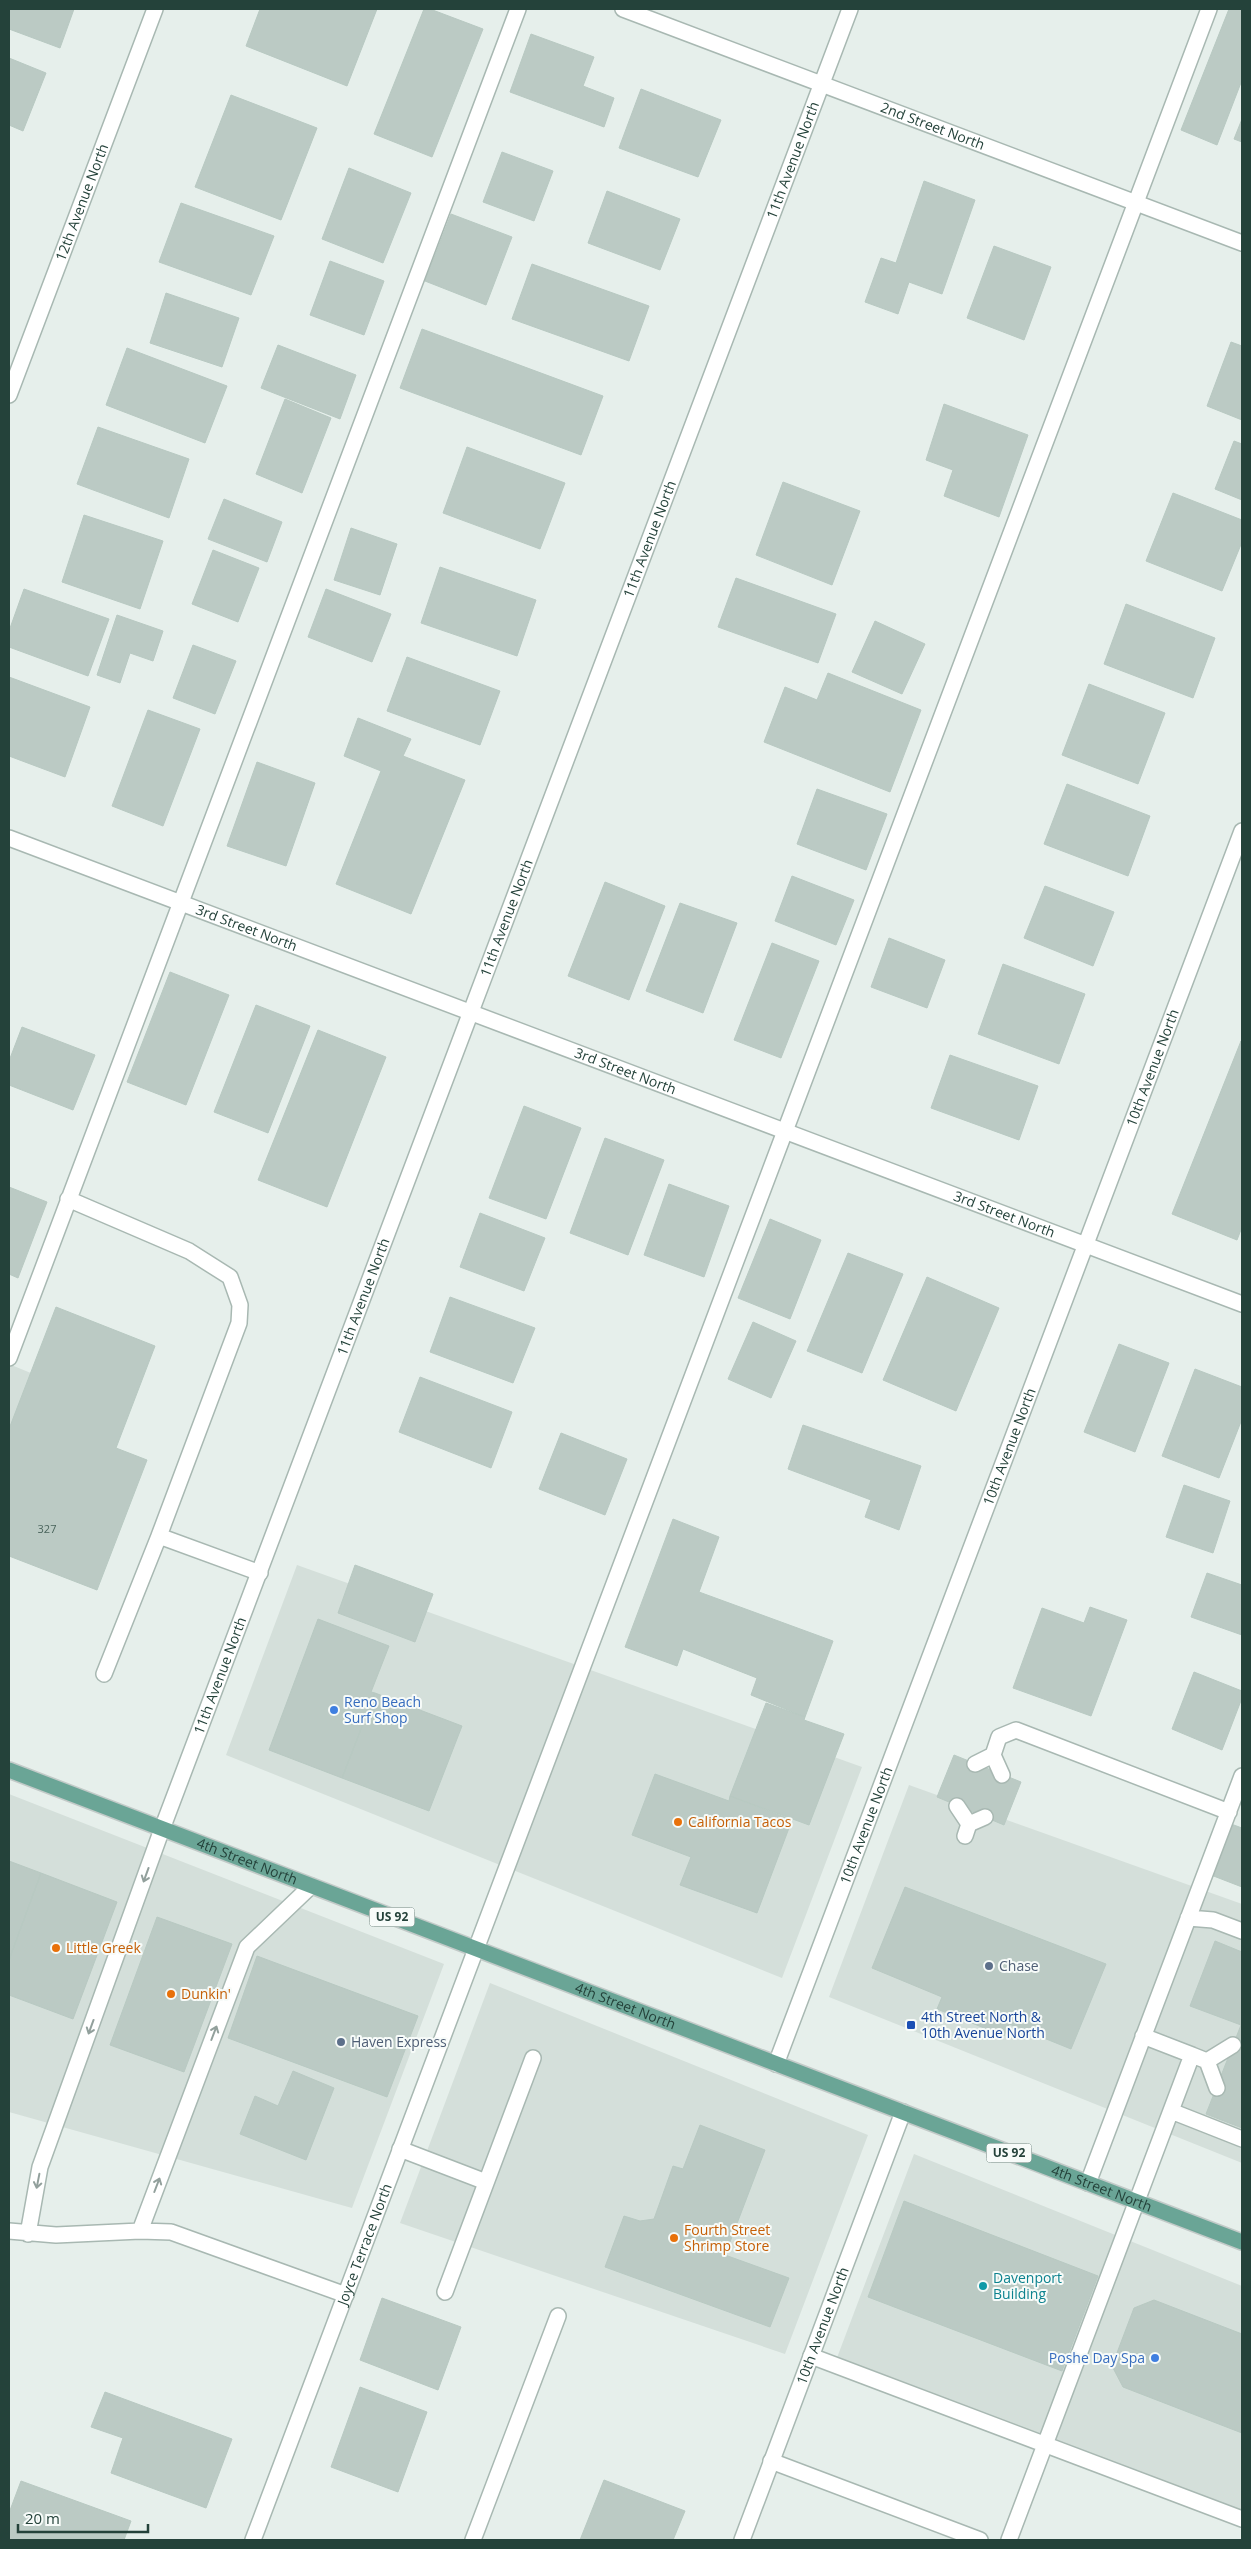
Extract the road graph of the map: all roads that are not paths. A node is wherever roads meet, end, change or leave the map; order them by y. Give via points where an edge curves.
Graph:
1 (155, 9) edge
2 (518, 9) edge
3 (622, 9) edge
4 (850, 9) edge
5 (1209, 9) edge
6 (822, 84) junction
7 (1136, 202) junction
8 (1242, 243) edge
9 (9, 395) edge
10 (1242, 831) edge
11 (9, 838) edge
12 (181, 903) junction
13 (470, 1012) junction
14 (785, 1131) junction
15 (68, 1199) junction
16 (1086, 1245) junction
17 (1242, 1304) edge
18 (9, 1358) edge
19 (159, 1536) junction
20 (260, 1573) junction
21 (104, 1674) dead end
22 (993, 1755) junction
23 (974, 1764) dead end
24 (9, 1770) edge
25 (1002, 1774) dead end
26 (1242, 1776) edge
27 (957, 1806) dead end
28 (1229, 1812) junction
29 (985, 1817) dead end
30 (162, 1829) junction
31 (311, 1886) junction
32 (1188, 1918) junction
33 (1242, 1931) edge
34 (476, 1949) junction
35 (1143, 2036) junction
36 (1233, 2045) dead end
37 (1192, 2055) junction
38 (533, 2058) dead end
39 (1207, 2061) junction
40 (776, 2064) junction
41 (1217, 2088) dead end
42 (1171, 2111) junction
43 (903, 2112) junction
44 (1242, 2140) edge
45 (400, 2149) junction
46 (486, 2182) junction
47 (1088, 2183) junction
48 (1137, 2202) junction
49 (9, 2231) edge
50 (140, 2231) junction
51 (28, 2234) junction
52 (1242, 2242) edge
53 (445, 2292) dead end
54 (346, 2295) junction
55 (558, 2316) dead end
56 (811, 2356) junction
57 (1045, 2444) junction
58 (771, 2462) junction
59 (1242, 2519) edge
60 (253, 2540) edge
61 (473, 2540) edge
62 (742, 2540) edge
63 (980, 2540) edge
64 (1009, 2540) edge

1 - 9 street, 12th Avenue North
2 - 12 street
3 - 6 street, 2nd Street North
4 - 6 street, 11th Avenue North
5 - 7 street, Joyce Terrace North
6 - 7 street, 2nd Street North
6 - 13 street, 11th Avenue North
7 - 8 street, 2nd Street North
7 - 14 street, Joyce Terrace North
10 - 16 street, 10th Avenue North
11 - 12 street, 3rd Street North
12 - 13 street, 3rd Street North
12 - 15 street
13 - 14 street, 3rd Street North
13 - 20 street, 11th Avenue North
14 - 16 street, 3rd Street North
14 - 34 street, Joyce Terrace North
15 - 18 street
15 - 19 street via 188,1251 230,1277 240,1305 239,1323
16 - 17 street, 3rd Street North
16 - 40 street, 10th Avenue North
19 - 20 street
19 - 21 street
20 - 30 street, 11th Avenue North
22 - 23 street
22 - 25 street
22 - 28 street via 999,1737 1016,1730
24 - 30 main road, 4th Street North / US 92
26 - 28 street
27 - 29 street via 967,1830
28 - 32 street
30 - 31 main road, 4th Street North / US 92
30 -> 51 street, 11th Avenue North via 40,2166
31 - 34 main road, 4th Street North / US 92
50 -> 31 street via 247,1947
32 - 33 street via 1213,1920
32 - 35 street
34 - 40 main road, 4th Street North / US 92
34 - 45 street, Joyce Terrace North
35 - 37 street
35 - 47 street
36 - 39 street
37 - 39 street
37 - 42 street
38 - 46 street
39 - 41 street
40 - 43 main road, 4th Street North / US 92
42 - 44 street
42 - 48 street
43 - 47 main road, 4th Street North / US 92
43 - 56 street, 10th Avenue North
45 - 46 street
45 - 54 street, Joyce Terrace North
46 - 53 street
47 - 48 main road, 4th Street North / US 92
48 - 52 main road, 4th Street North / US 92
48 - 57 street
49 - 51 street
50 - 51 street
50 - 54 street via 171,2232
54 - 60 street, Joyce Terrace North
55 - 61 street
56 - 57 street
56 - 58 street, 10th Avenue North
57 - 59 street
57 - 64 street
58 - 62 street, 10th Avenue North
58 - 63 street

